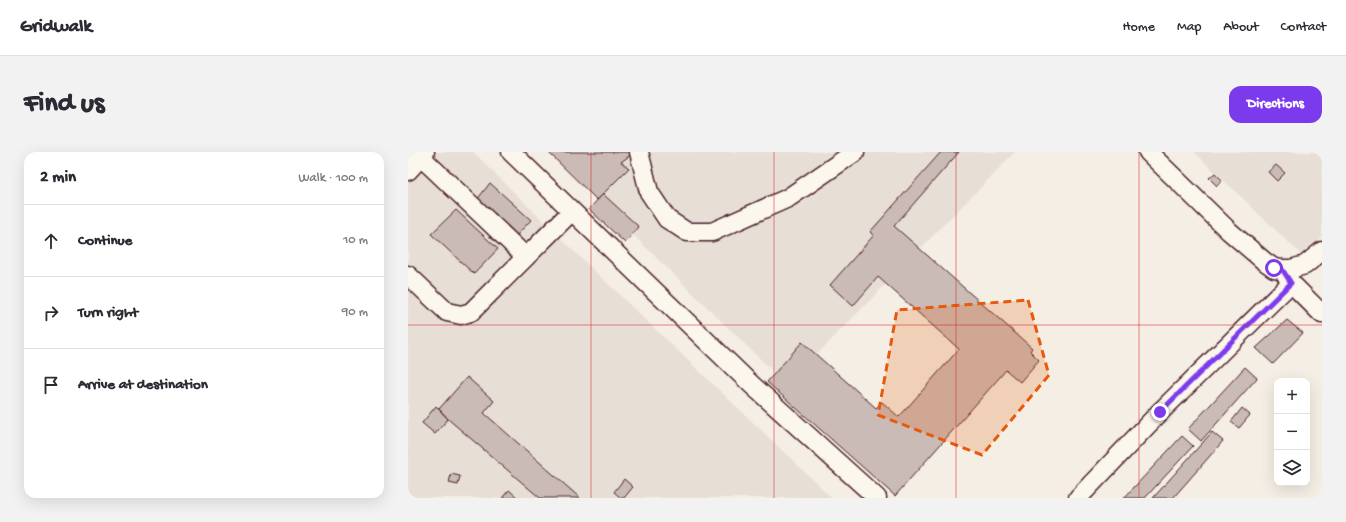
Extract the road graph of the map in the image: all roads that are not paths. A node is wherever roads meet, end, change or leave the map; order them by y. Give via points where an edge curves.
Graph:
1 (511, 152) edge
2 (638, 152) edge
3 (855, 152) edge
4 (1148, 152) edge
5 (423, 154) edge
6 (408, 171) edge
7 (572, 211) junction
8 (1322, 252) edge
9 (526, 257) junction
10 (408, 275) edge
11 (1287, 276) junction
12 (1322, 314) edge
13 (877, 498) edge
14 (1078, 498) edge

1 - 7 street
2 - 3 street via 649,192 667,219 687,232 712,232 788,198
4 - 11 street via 1229,231 1264,262
5 - 6 street
5 - 9 street
7 - 9 street
7 - 13 street via 752,385
8 - 11 street via 1305,265 1291,269
9 - 10 street via 471,312 461,315 446,312
11 - 12 street
11 - 14 street

